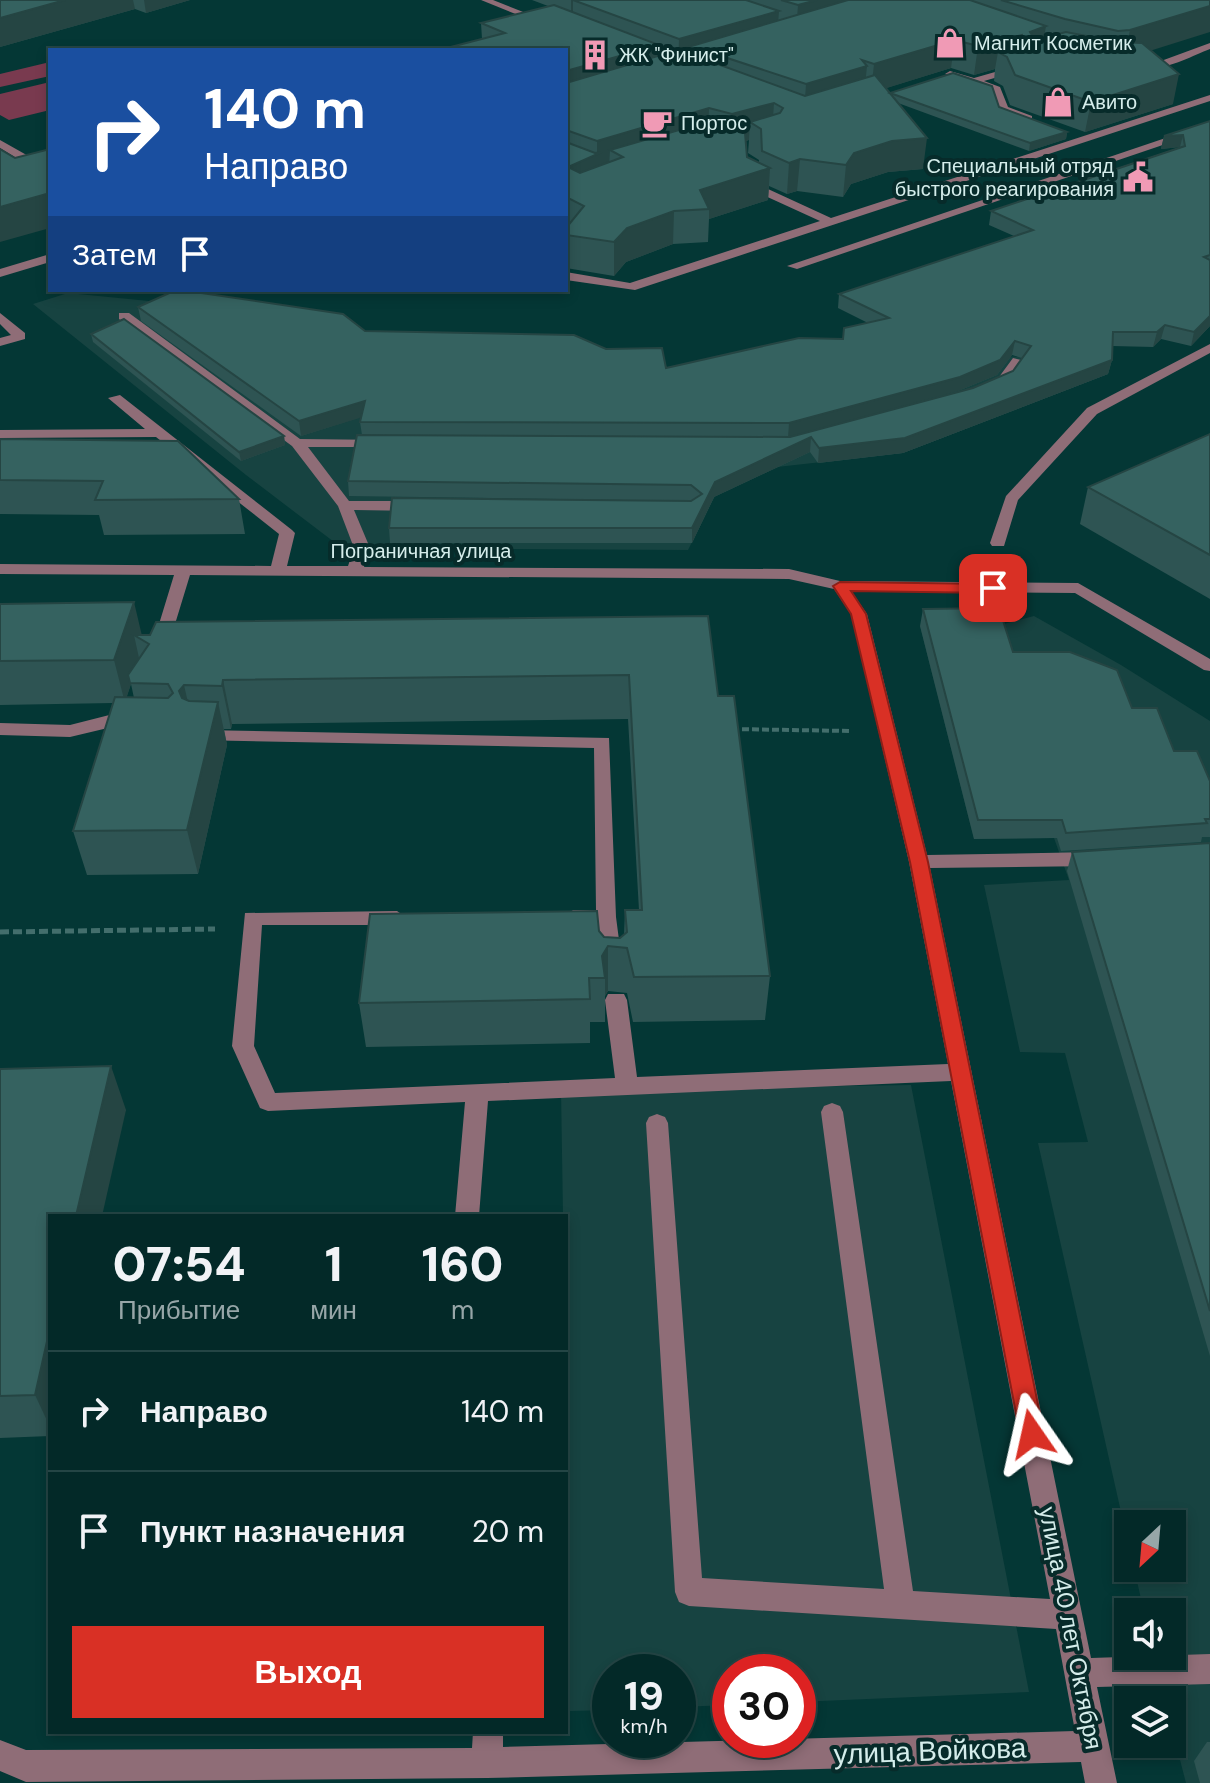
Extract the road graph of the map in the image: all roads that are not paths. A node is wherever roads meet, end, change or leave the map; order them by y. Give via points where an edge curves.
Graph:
1 (485, 0) edge
2 (554, 25) edge
3 (1210, 46) edge
4 (1133, 64) edge
5 (1016, 69) edge
6 (937, 78) edge
7 (974, 81) junction
8 (1210, 98) edge
9 (1044, 124) edge
10 (1210, 126) edge
11 (1071, 134) edge
12 (1085, 139) junction
13 (0, 143) edge
14 (751, 160) edge
15 (48, 163) edge
16 (831, 222) junction
17 (48, 259) edge
18 (793, 266) dead end
19 (0, 273) edge
20 (568, 276) edge
21 (124, 316) edge
22 (0, 317) edge
23 (0, 342) edge
24 (1210, 348) edge
25 (1018, 361) edge
26 (977, 391) edge
27 (115, 398) dead end
28 (161, 433) junction
29 (0, 434) edge
30 (297, 443) junction
31 (392, 443) edge
32 (345, 505) junction
33 (439, 506) edge
34 (998, 543) dead end
35 (0, 569) edge
36 (184, 570) junction
37 (278, 571) junction
38 (354, 571) junction
39 (840, 586) junction
40 (157, 657) edge
41 (1210, 666) edge
42 (141, 698) edge
43 (0, 729) edge
44 (200, 736) edge
45 (1122, 857) edge
46 (919, 862) junction
47 (544, 917) edge
48 (606, 917) junction
49 (421, 918) edge
50 (613, 975) edge
51 (616, 1000) edge
52 (961, 1072) junction
53 (627, 1086) junction
54 (477, 1092) junction
55 (832, 1112) dead end
56 (657, 1123) dead end
57 (467, 1214) edge
58 (900, 1603) junction
59 (1068, 1615) junction
60 (1210, 1669) edge
61 (1078, 1673) junction
62 (488, 1734) edge
63 (1094, 1746) junction
64 (0, 1755) edge
65 (487, 1763) junction
66 (200, 1773) edge
67 (1101, 1783) edge

1 - 2 street
3 - 4 street via 1162,64
5 - 7 street
6 - 7 street via 952,74
7 - 9 street via 997,89 1003,109
8 - 12 street
10 - 18 street
11 - 12 street
12 - 16 street
13 - 15 street via 37,166
14 - 16 street via 752,186
16 - 20 street via 631,287
17 - 19 street
21 - 30 street
22 - 23 street via 20,336
24 - 34 street via 1092,411 1011,499
25 - 26 street via 1004,380
27 - 28 street
28 - 29 street
28 - 37 street via 287,533
30 - 31 street
30 - 32 street
32 - 33 street
32 - 38 street via 362,548
35 - 36 street, Пограничная улица
36 - 37 street, Пограничная улица
36 - 40 street
37 - 38 street, Пограничная улица
38 - 39 street, Пограничная улица via 789,574
39 - 41 street, Пограничная улица via 1078,588
39 - 46 street, улица 40 лет Октября via 859,614
42 - 43 street via 130,726
44 - 48 street via 603,742
45 - 46 street
46 - 52 street, улица 40 лет Октября
47 - 48 street
48 - 50 street
49 - 54 street via 252,918 243,1046 268,1102
51 - 53 street
52 - 53 street
52 - 59 street, улица 40 лет Октября
53 - 54 street
54 - 57 street
55 - 58 street
56 - 58 street via 689,1592
58 - 59 street
59 - 61 street, улица 40 лет Октября
60 - 61 street
61 - 63 street, улица 40 лет Октября
62 - 65 street
63 - 65 street, улица Войкова
63 - 67 street, улица 40 лет Октября
64 - 66 street, улица Войкова via 26,1766
65 - 66 street, улица Войкова

